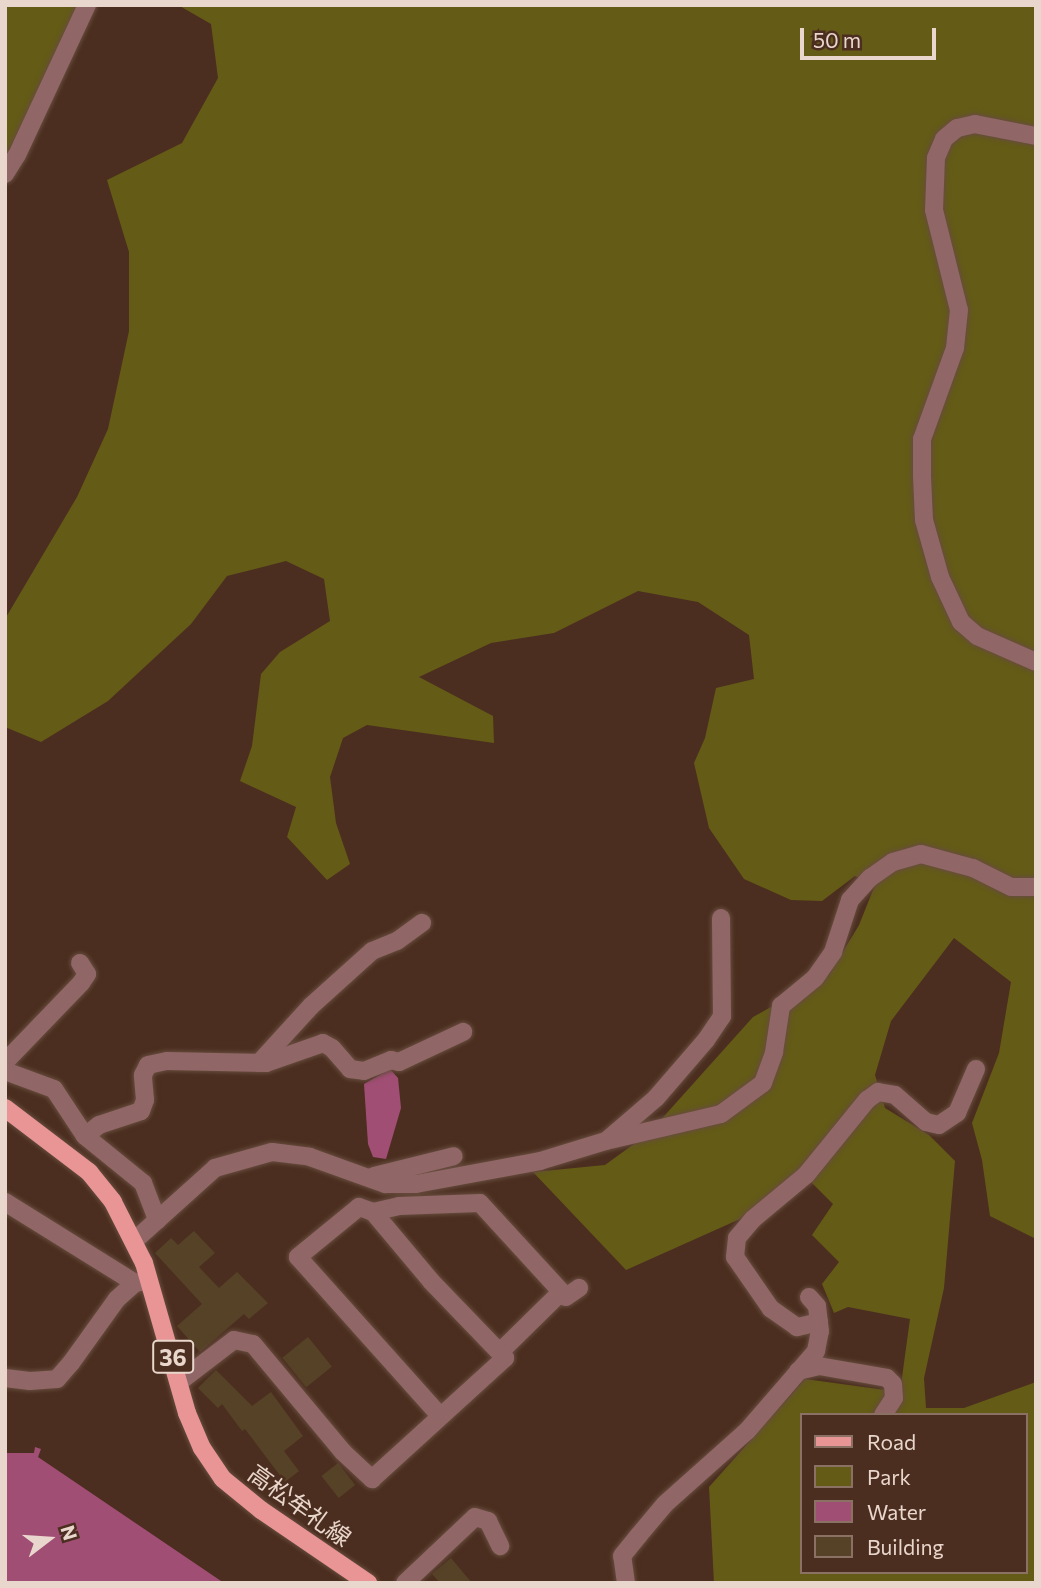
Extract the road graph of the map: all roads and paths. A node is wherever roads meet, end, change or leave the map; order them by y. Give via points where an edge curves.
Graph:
1 (87, 5) edge
2 (1036, 136) edge
3 (5, 174) edge
4 (1036, 663) edge
5 (1036, 887) edge
6 (721, 918) dead end
7 (422, 923) dead end
8 (80, 963) dead end
9 (463, 1032) dead end
10 (5, 1062) edge
11 (259, 1063) junction
12 (976, 1069) dead end
13 (5, 1071) edge
14 (5, 1108) edge
15 (85, 1136) junction
16 (607, 1141) junction
17 (454, 1156) dead end
18 (367, 1177) junction
19 (5, 1202) edge
20 (373, 1212) junction
21 (157, 1220) junction
22 (134, 1241) junction
23 (143, 1282) junction
24 (579, 1288) dead end
25 (561, 1292) junction
26 (809, 1297) dead end
27 (819, 1322) junction
28 (500, 1352) junction
29 (798, 1371) junction
30 (5, 1378) edge
31 (179, 1382) junction
32 (884, 1413) edge
33 (440, 1416) junction
34 (500, 1546) dead end
35 (368, 1583) edge
36 (405, 1583) edge
37 (626, 1583) edge

1 - 3 street
2 - 4 street via 975,124 957,128 936,158 934,211 959,310 955,348 922,439 922,476 923,520 940,577 961,622 977,636
5 - 16 street via 1011,887 973,868 921,853 893,862 850,900 833,952 815,978 781,1006 774,1052 763,1083 721,1114
6 - 16 street via 722,1016 656,1098
7 - 11 street via 353,967
8 - 10 street via 87,974 81,984
9 - 11 street via 399,1062 391,1060 364,1071 351,1069 323,1043
11 - 15 street via 167,1061 148,1065 141,1111 99,1125
12 - 27 street via 957,1113 939,1125 926,1122 895,1095 878,1092 806,1175 737,1238 735,1257 771,1309 797,1327
13 - 15 street via 54,1088
14 - 22 main road, 高松牟礼線 / 36 via 89,1172 113,1202
15 - 21 street via 137,1174 149,1192
16 - 18 street via 540,1161 416,1184 385,1184
17 - 18 street
18 - 21 street via 310,1157 272,1152 215,1168
19 - 23 street
20 - 25 street via 399,1206 481,1203
20 - 28 street
20 - 33 street via 359,1207 298,1257
21 - 22 street
22 - 23 main road, 高松牟礼線 / 36
23 - 30 street via 117,1299 57,1379
23 - 31 main road, 高松牟礼線 / 36
24 - 25 street via 566,1297
25 - 28 street
26 - 27 street via 817,1306
27 - 29 street via 816,1351
28 - 33 street via 505,1358
29 - 32 street via 819,1366 887,1378 893,1384 894,1398
29 - 37 street via 747,1431 665,1504 630,1545 622,1556
31 - 33 street via 234,1340 253,1344 343,1452 372,1479
31 - 35 main road, 高松牟礼線 / 36 via 202,1448 223,1479
34 - 36 street via 488,1521 475,1517

